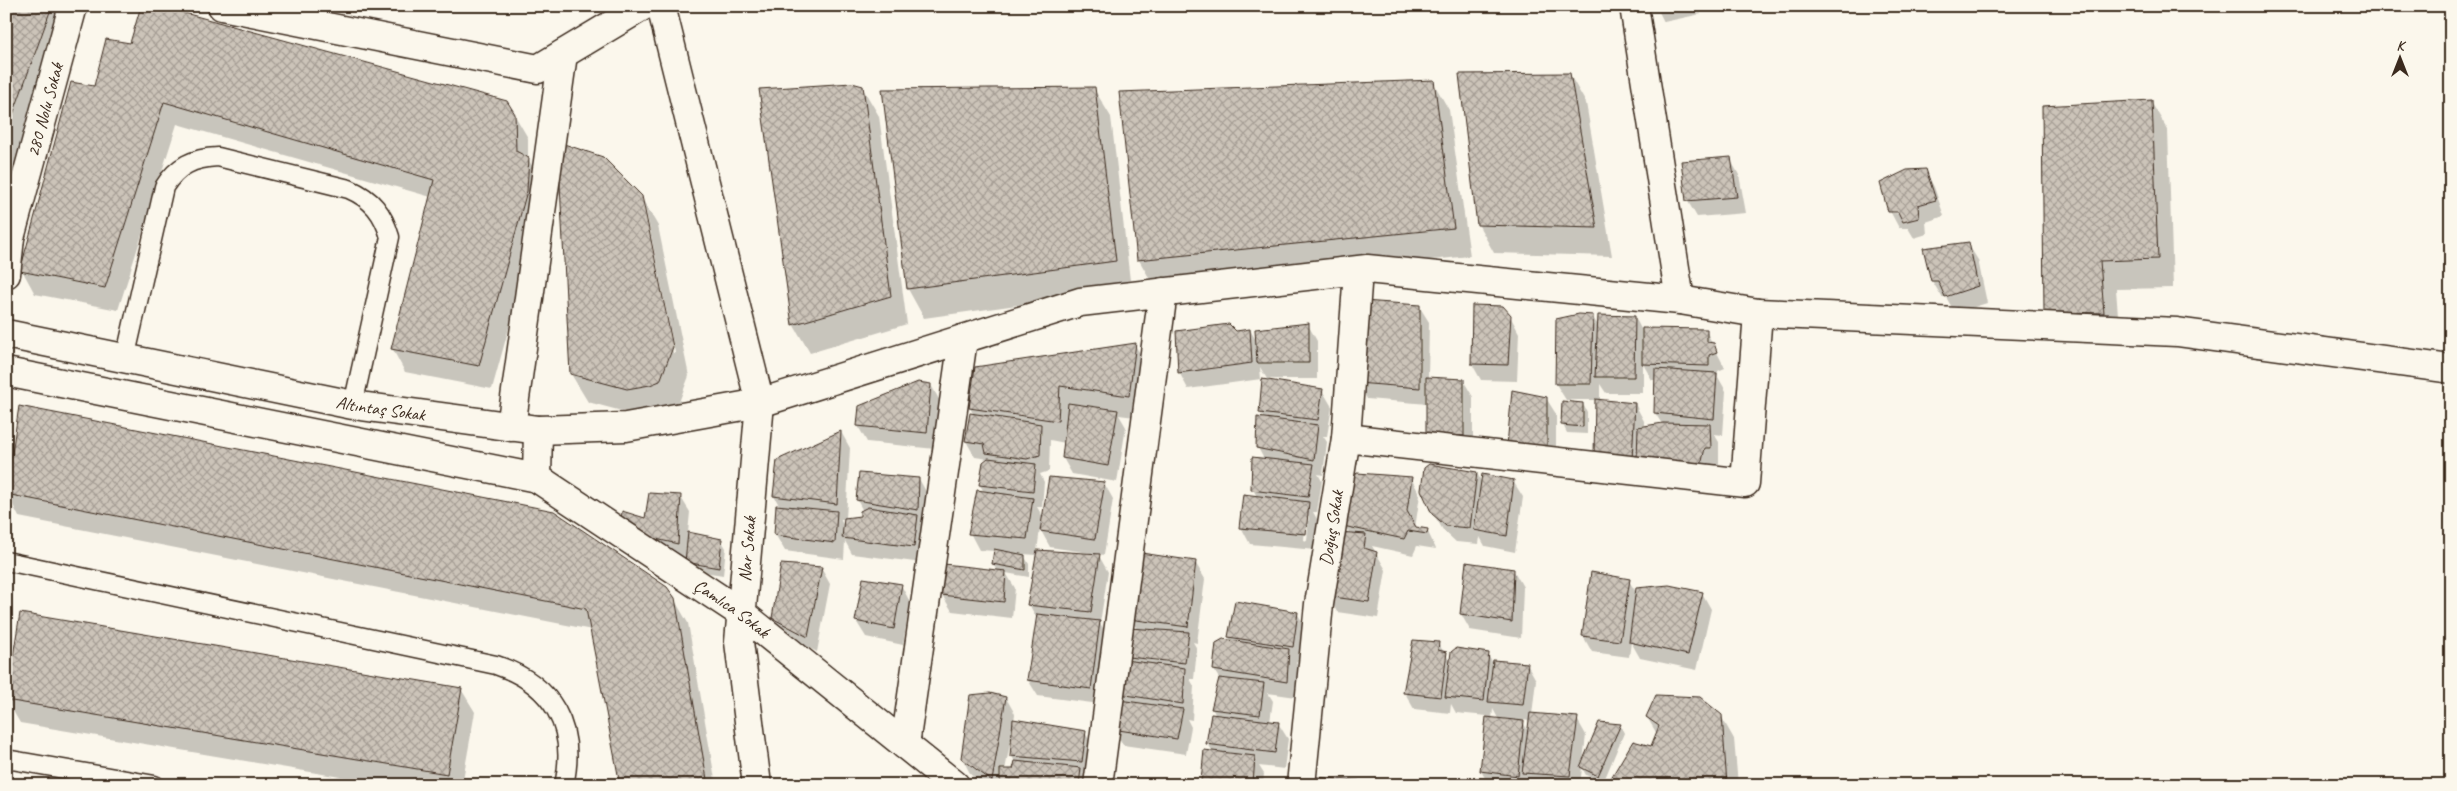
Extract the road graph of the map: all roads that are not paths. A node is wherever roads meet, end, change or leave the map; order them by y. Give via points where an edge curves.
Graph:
1 (73, 6) edge
2 (222, 6) edge
3 (644, 6) edge
4 (661, 6) edge
5 (1634, 6) edge
6 (563, 54) junction
7 (1358, 271) junction
8 (6, 274) edge
9 (1163, 292) junction
10 (1680, 300) junction
11 (1758, 314) junction
12 (6, 334) edge
13 (963, 339) junction
14 (125, 359) junction
15 (2451, 369) edge
16 (6, 372) edge
17 (760, 403) junction
18 (353, 405) junction
19 (511, 427) junction
20 (538, 430) junction
21 (1346, 438) junction
22 (537, 478) junction
23 (6, 561) edge
24 (741, 613) junction
25 (905, 745) junction
26 (6, 759) edge
27 (155, 785) edge
28 (564, 785) edge
29 (757, 785) edge
30 (955, 785) edge
31 (1098, 785) edge
32 (1300, 785) edge

1 - 8 street, 280 Nolu Sokak via 10,238
2 - 6 street via 538,69
3 - 6 street
4 - 17 street, Nar Sokak
5 - 10 street
6 - 19 street
7 - 9 street, Altıntaş Sokak
7 - 10 street, Altıntaş Sokak via 1376,270
7 - 21 street, Doğuş Sokak
9 - 13 street, Altıntaş Sokak via 1080,302
9 - 31 street
10 - 11 street, Altıntaş Sokak
11 - 15 street, Altıntaş Sokak via 2177,332
11 - 21 street via 1745,482
12 - 14 street, Altıntaş Sokak
13 - 17 street, Altıntaş Sokak
13 - 25 street
14 - 18 street, Altıntaş Sokak
14 - 18 lane via 164,187 178,168 188,162 218,157 349,189 375,205 385,220 390,237
16 - 22 street, Altıntaş Sokak
17 - 20 street, Altıntaş Sokak via 626,427
17 - 24 street, Nar Sokak
18 - 19 street, Altıntaş Sokak
19 - 20 street, Altıntaş Sokak
20 - 22 street
21 - 32 street, Doğuş Sokak via 1319,604
22 - 24 street, Çamlıca Sokak
23 - 28 lane via 496,664 516,671 550,699 561,719 568,741
24 - 25 street, Çamlıca Sokak
24 - 29 street, Nar Sokak via 739,642
25 - 30 street, Çamlıca Sokak
26 - 27 lane

